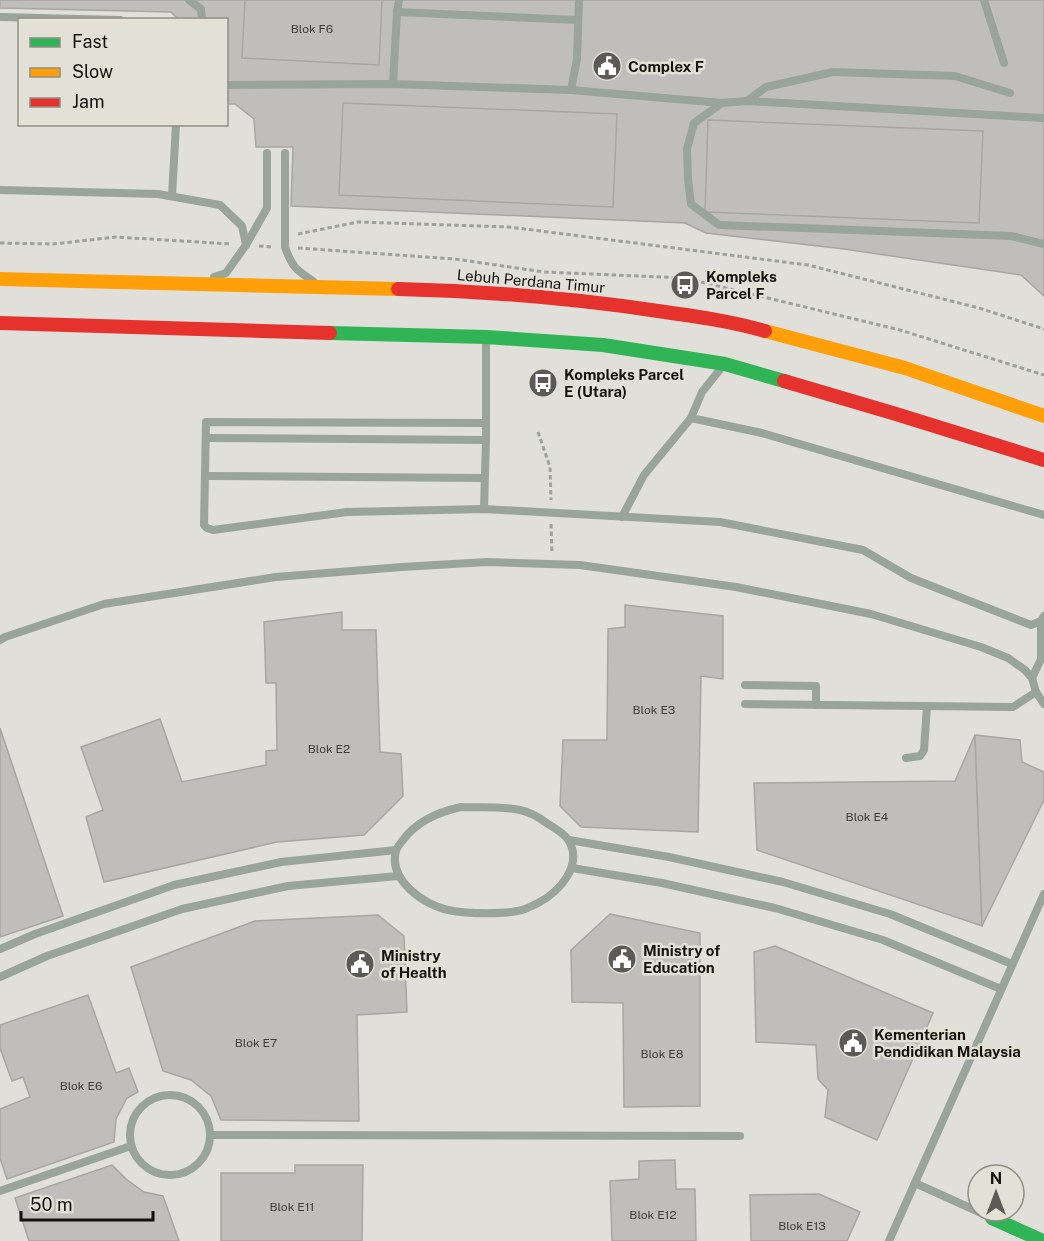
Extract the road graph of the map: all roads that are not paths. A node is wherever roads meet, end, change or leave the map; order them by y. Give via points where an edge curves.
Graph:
1 (189, 0) edge
2 (399, 0) edge
3 (579, 0) edge
4 (984, 0) edge
5 (397, 12) junction
6 (0, 17) edge
7 (40, 18) edge
8 (202, 18) edge
9 (577, 20) junction
10 (1004, 63) dead end
11 (393, 84) junction
12 (228, 85) edge
13 (571, 90) junction
14 (1010, 93) dead end
15 (747, 101) junction
16 (722, 103) junction
17 (1044, 118) edge
18 (176, 126) edge
19 (267, 153) dead end
20 (285, 153) dead end
21 (0, 190) edge
22 (172, 196) junction
23 (1044, 244) edge
24 (246, 245) junction
25 (0, 279) edge
26 (192, 284) junction
27 (320, 287) junction
28 (0, 323) edge
29 (486, 337) junction
30 (725, 364) junction
31 (1044, 416) edge
32 (691, 418) junction
33 (486, 423) junction
34 (206, 438) junction
35 (486, 440) junction
36 (1044, 460) edge
37 (206, 476) junction
38 (484, 478) junction
39 (483, 509) junction
40 (1044, 515) edge
41 (622, 516) junction
42 (1043, 618) edge
43 (0, 640) edge
44 (1032, 678) junction
45 (745, 685) dead end
46 (1036, 693) junction
47 (745, 704) dead end
48 (1044, 704) edge
49 (816, 705) junction
50 (927, 706) junction
51 (906, 758) dead end
52 (569, 840) junction
53 (396, 850) junction
54 (572, 868) junction
55 (398, 876) junction
56 (1044, 894) edge
57 (0, 949) edge
58 (1012, 964) junction
59 (0, 977) edge
60 (1001, 989) junction
61 (211, 1135) junction
62 (740, 1136) dead end
63 (130, 1146) junction
64 (915, 1183) junction
65 (0, 1191) edge
66 (966, 1206) edge
67 (1003, 1223) edge
68 (889, 1241) edge
69 (1043, 1241) edge

1 - 8 lane via 201,9
2 - 5 lane
3 - 9 lane
4 - 10 lane
5 - 9 lane
5 - 11 lane
6 - 7 lane
9 - 13 lane via 577,59
11 - 12 lane
11 - 13 lane
13 - 16 lane
14 - 15 lane via 956,76 833,72 766,87
15 - 16 lane
15 - 17 lane
16 - 23 lane via 694,123 687,149 691,204 719,225 1011,236
18 - 22 lane
19 - 24 lane via 267,208
20 - 27 lane via 285,247 297,271
21 - 22 lane
22 - 24 lane via 220,205 242,226
24 - 26 lane via 226,273
25 - 26 main road, Lebuh Perdana Timur
26 - 27 main road, Lebuh Perdana Timur
27 - 31 main road, Lebuh Perdana Timur via 528,295 732,322 904,368
28 - 29 main road
29 - 30 main road via 603,345
29 - 33 lane
30 - 32 lane via 702,392
30 - 36 main road
32 - 40 lane via 762,433
32 - 41 lane via 644,475
33 - 34 lane via 206,422
33 - 35 lane
34 - 35 lane
34 - 37 lane
35 - 38 lane
37 - 38 lane
37 - 39 lane via 203,521 213,530 347,512
38 - 39 lane
39 - 41 lane
41 - 42 lane via 720,522 863,550 911,578 1030,625
42 - 44 lane via 1041,659
43 - 44 lane via 104,604 276,577 487,562 580,565 736,587 871,614 1008,658
44 - 46 lane
45 - 49 lane via 816,686
46 - 48 lane
46 - 50 lane via 1012,707
47 - 49 lane
49 - 50 lane
50 - 51 lane via 924,750 920,756
52 - 53 lane via 556,828 521,810 460,807 425,820 408,832
52 - 54 lane
52 - 58 lane via 783,882 890,914
53 - 55 lane via 394,864
53 - 57 lane via 281,862 174,885
54 - 55 lane via 561,886 545,899 509,912 445,909 428,902
54 - 60 lane via 775,908 883,940
55 - 59 lane via 288,886 182,909
56 - 58 lane
58 - 60 lane
60 - 64 lane
61 - 62 lane
61 - 63 lane via 198,1165 180,1175 156,1173 141,1163
61 - 63 lane via 209,1123 196,1103 178,1095 156,1097 139,1107 130,1126
63 - 65 lane
64 - 66 lane
64 - 68 lane
67 - 69 main road

